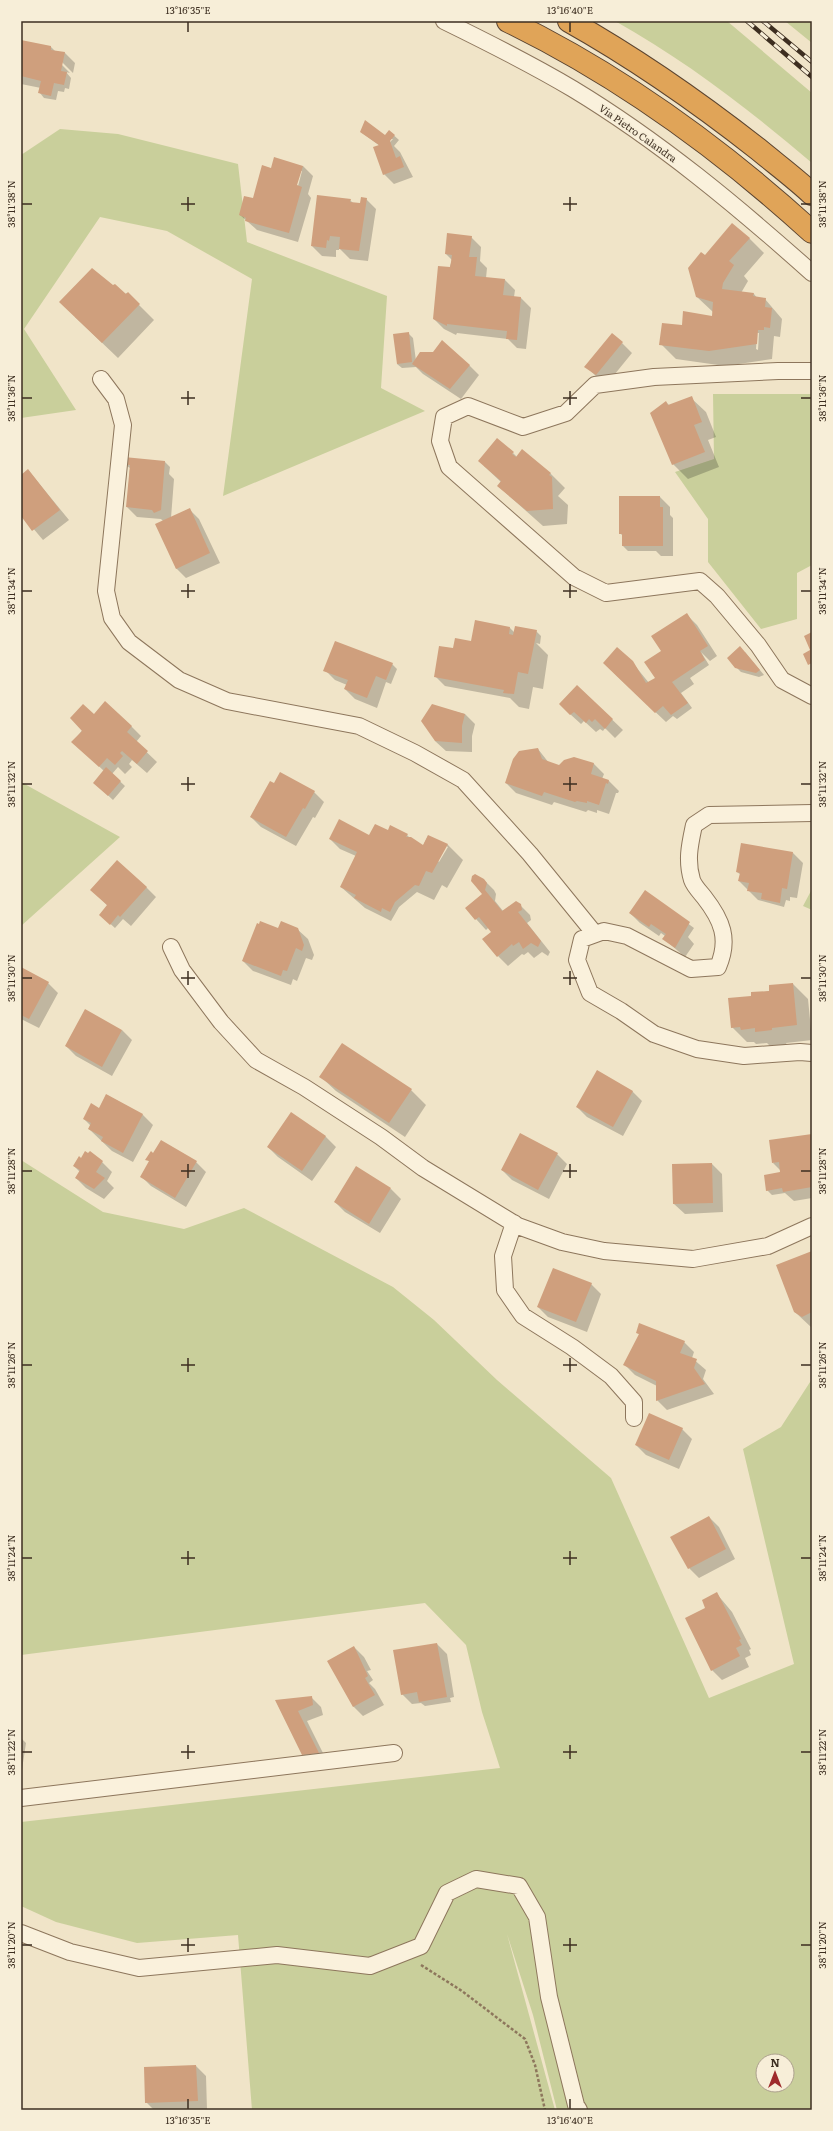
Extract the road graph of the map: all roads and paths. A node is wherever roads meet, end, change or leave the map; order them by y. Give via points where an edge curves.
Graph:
1 (444, 21) edge
2 (508, 21) edge
3 (569, 21) edge
4 (812, 194) edge
5 (812, 232) edge
6 (812, 273) edge
7 (812, 372) edge
8 (101, 379) dead end
9 (812, 696) edge
10 (812, 814) edge
11 (595, 934) junction
12 (171, 948) dead end
13 (812, 1054) edge
14 (514, 1223) junction
15 (812, 1226) edge
16 (634, 1418) dead end
17 (394, 1753) dead end
18 (21, 1798) edge
19 (21, 1933) edge
20 (404, 1952) junction
21 (545, 2110) edge
22 (579, 2110) edge

1 - 6 street, Via Pietro Calandra via 572,88 642,134 705,181
2 - 5 highway via 602,72 654,106 723,158
3 - 4 highway via 618,49 727,125
7 - 9 street via 654,376 595,385 566,413 524,427 468,406 444,417 440,441 449,467 574,577 606,593 700,581 717,596 758,645 782,680
8 - 11 street via 116,400 123,425 106,591 112,618 129,642 179,680 227,701 359,726 463,780 530,854
10 - 11 street via 710,815 694,825 688,856 692,881 711,906 723,929 724,954 718,967 691,969 627,936 604,931
11 - 13 street via 582,939 577,960 590,993 621,1010 654,1034 697,1049 744,1056 800,1052
12 - 14 street via 182,970 221,1022 256,1060 381,1137 423,1168
14 - 15 street via 562,1242 604,1251 693,1260 768,1246
14 - 16 street via 503,1256 504,1290 523,1316 611,1376 634,1402
17 - 18 street
19 - 20 street via 70,1952 139,1968 277,1955 370,1966
20 - 21 path via 436,1976 462,1991 525,2039 535,2065
20 - 22 street via 421,1946 447,1893 476,1879 518,1886 537,1918 549,1997

